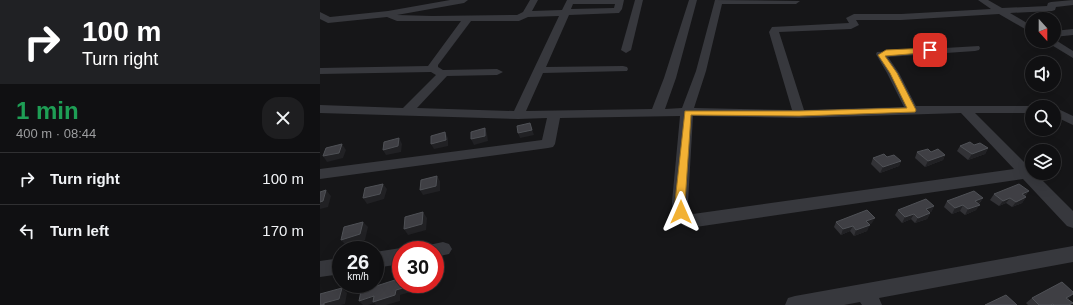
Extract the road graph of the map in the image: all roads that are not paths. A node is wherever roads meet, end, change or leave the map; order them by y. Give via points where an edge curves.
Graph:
1 (464, 0) edge
2 (534, 0) edge
3 (620, 0) edge
4 (639, 0) edge
5 (693, 0) edge
6 (982, 0) edge
7 (571, 1) edge
8 (596, 1) junction
9 (719, 1) edge
10 (796, 1) edge
11 (1073, 2) edge
12 (565, 12) junction
13 (593, 12) junction
14 (1003, 12) junction
15 (320, 14) edge
16 (388, 14) junction
17 (526, 14) junction
18 (468, 19) junction
19 (324, 22) edge
20 (1025, 26) edge
21 (1073, 32) edge
22 (1061, 33) edge
23 (975, 48) dead end
24 (1061, 48) edge
25 (626, 50) dead end
26 (1073, 55) edge
27 (624, 69) dead end
28 (539, 70) junction
29 (320, 71) edge
30 (438, 71) junction
31 (497, 72) dead end
32 (320, 109) edge
33 (1025, 109) edge
34 (912, 110) junction
35 (965, 110) junction
36 (406, 112) junction
37 (687, 112) junction
38 (657, 113) junction
39 (1063, 113) edge
40 (554, 114) junction
41 (799, 114) junction
42 (518, 115) junction
43 (1073, 120) edge
44 (1025, 172) edge
45 (1025, 173) edge
46 (320, 174) edge
47 (1033, 180) edge
48 (1073, 220) edge
49 (1073, 254) edge
50 (332, 267) edge
51 (320, 269) edge
52 (868, 299) edge
53 (795, 305) edge

1 - 16 street
2 - 17 street
3 - 8 street
3 - 13 street via 616,11
4 - 25 street
5 - 38 street
6 - 14 street
7 - 8 street
7 - 12 street
8 - 13 street
9 - 10 street
9 - 37 street via 701,71
11 - 14 street via 1051,5 1052,8
12 - 13 street
12 - 17 street
12 - 28 street
14 - 20 street
14 - 41 street via 854,17 851,19 853,26 774,30
15 - 19 street
16 - 18 street via 400,18
16 - 19 street
17 - 18 street via 515,18
18 - 30 street via 433,65
21 - 22 street
23 - 34 street via 881,54
24 - 26 street
27 - 28 street
28 - 42 street
29 - 30 street
30 - 31 street
30 - 36 street
32 - 36 street
33 - 35 street
34 - 35 street
34 - 41 street
35 - 44 street
36 - 42 street
37 - 38 street
37 - 41 street
37 - 45 street via 680,202 681,212 689,221
38 - 40 street
39 - 43 street
40 - 42 street
40 - 46 street via 548,144
47 - 48 street
49 - 52 street
50 - 51 street
52 - 53 street

